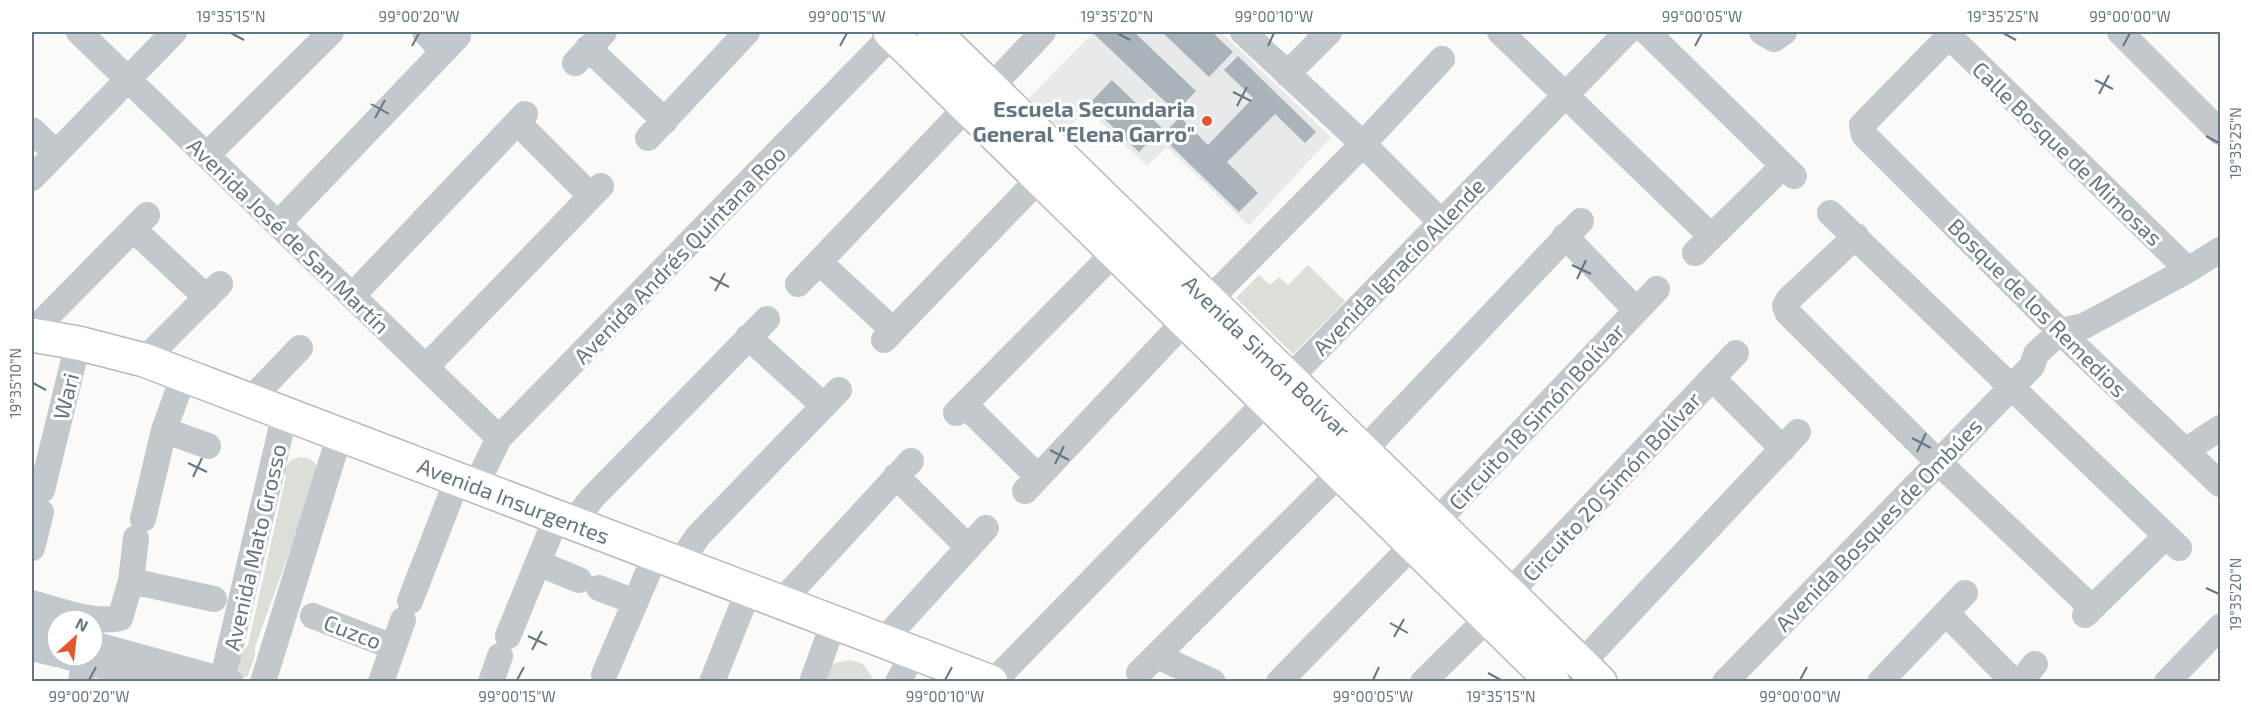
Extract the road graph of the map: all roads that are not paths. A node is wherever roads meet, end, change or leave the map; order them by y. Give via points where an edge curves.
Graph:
1 (79, 32) edge
2 (174, 32) edge
3 (331, 32) edge
4 (425, 32) edge
5 (747, 32) edge
6 (893, 32) edge
7 (934, 32) edge
8 (1043, 32) edge
9 (1243, 32) edge
10 (1329, 32) edge
11 (1500, 32) edge
12 (1627, 32) edge
13 (1647, 32) edge
14 (2120, 32) edge
15 (1951, 34) edge
16 (589, 47) edge
17 (1442, 59) dead end
18 (1287, 74) junction
19 (128, 79) junction
20 (1566, 94) junction
21 (979, 97) junction
22 (32, 130) edge
23 (2220, 132) edge
24 (1363, 144) junction
25 (56, 153) junction
26 (207, 155) junction
27 (32, 178) edge
28 (1040, 178) junction
29 (1090, 206) junction
30 (1830, 213) dead end
31 (1441, 222) junction
32 (278, 224) junction
33 (1856, 236) junction
34 (2220, 250) edge
35 (1115, 252) junction
36 (819, 262) junction
37 (2188, 270) junction
38 (798, 284) dead end
39 (1657, 289) dead end
40 (352, 296) junction
41 (1636, 310) junction
42 (1197, 311) junction
43 (766, 319) dead end
44 (2072, 333) junction
45 (32, 334) edge
46 (748, 337) junction
47 (78, 343) junction
48 (300, 348) dead end
49 (1736, 353) dead end
50 (144, 360) junction
51 (426, 368) junction
52 (184, 375) junction
53 (1288, 378) junction
54 (1712, 378) junction
55 (2011, 387) junction
56 (250, 400) junction
57 (1266, 400) junction
58 (285, 413) junction
59 (2220, 428) edge
60 (164, 430) junction
61 (340, 434) junction
62 (499, 438) junction
63 (208, 446) dead end
64 (42, 448) edge
65 (1363, 451) junction
66 (2185, 451) junction
67 (1938, 462) junction
68 (1340, 473) junction
69 (467, 482) junction
70 (2220, 484) edge
71 (565, 519) junction
72 (1436, 522) junction
73 (986, 528) dead end
74 (1413, 544) junction
75 (968, 547) junction
76 (32, 548) edge
77 (668, 558) junction
78 (538, 563) junction
79 (131, 581) junction
80 (749, 589) junction
81 (1509, 593) junction
82 (1965, 593) dead end
83 (214, 599) dead end
84 (782, 601) junction
85 (635, 602) junction
86 (32, 603) edge
87 (45, 611) edge
88 (1946, 613) junction
89 (314, 616) dead end
90 (1488, 618) junction
91 (105, 621) edge
92 (834, 622) junction
93 (2220, 627) edge
94 (884, 640) junction
95 (393, 647) junction
96 (914, 652) junction
97 (105, 664) edge
98 (105, 667) edge
99 (1590, 673) edge
100 (604, 675) dead end
101 (160, 681) edge
102 (225, 681) edge
103 (263, 681) edge
104 (381, 681) edge
105 (490, 681) edge
106 (712, 681) edge
107 (812, 681) edge
108 (898, 681) edge
109 (992, 681) edge
110 (1213, 681) edge
111 (1279, 681) edge
112 (1423, 681) edge
113 (1553, 681) edge
114 (1725, 681) edge
115 (1880, 681) edge
116 (2014, 681) edge
117 (2168, 681) edge

1 - 19 street, Avenida José de San Martín
2 - 19 street
3 - 26 street
4 - 32 street via 451,44
5 - 16 street via 656,129
6 - 21 main road, Avenida Simón Bolívar
6 - 62 street, Avenida Andrés Quintana Roo
7 - 21 main road, Avenida Simón Bolívar
8 - 21 street
9 - 18 street
10 - 18 street
11 - 20 street
12 - 20 street, Avenida Ignacio Allende
13 - 20 street via 1789,171 1703,245
14 - 23 street
15 - 37 street, Calle Bosque de Mimosas
15 - 44 street, Bosque de los Remedios via 1862,125 1864,135
17 - 24 street
18 - 24 street
19 - 25 street
19 - 26 street, Avenida José de San Martín
20 - 31 street, Avenida Ignacio Allende
21 - 28 main road, Avenida Simón Bolívar
21 - 29 main road, Avenida Simón Bolívar
21 - 36 street
22 - 25 street
24 - 31 street
24 - 42 street
25 - 27 street
26 - 32 street, Avenida José de San Martín
28 - 29 main road, Avenida Simón Bolívar
28 - 36 street via 888,335
29 - 35 main road, Avenida Simón Bolívar
29 - 42 main road, Avenida Simón Bolívar
30 - 33 street
31 - 53 street, Avenida Ignacio Allende
32 - 40 street, Avenida José de San Martín
33 - 55 street
33 - 67 street via 1788,300 1787,312
34 - 37 street, Avenida Bosques de Ombúes
35 - 42 main road, Avenida Simón Bolívar
35 - 42 street via 960,409 1031,484
36 - 38 street
37 - 44 street, Avenida Bosques de Ombúes
39 - 41 street, Circuito 18 Simón Bolívar
40 - 51 street, Avenida José de San Martín
40 - 51 street via 522,118 596,191
41 - 65 street, Circuito 18 Simón Bolívar via 1573,229
41 - 72 street, Circuito 18 Simón Bolívar
42 - 53 main road, Avenida Simón Bolívar
42 - 57 main road, Avenida Simón Bolívar
43 - 46 street
44 - 55 street, Avenida Bosques de Ombúes via 2036,354 2032,366
44 - 66 street, Bosque de los Remedios
45 - 47 main road, Avenida Insurgentes
45 - 50 street via 140,222 214,291
46 - 71 street via 593,497
46 - 77 street via 831,398 698,536
47 - 50 main road, Avenida Insurgentes
47 - 64 street, Wari
48 - 56 street
49 - 54 street, Circuito 20 Simón Bolívar
50 - 52 main road, Avenida Insurgentes
51 - 62 street, Avenida José de San Martín
52 - 56 main road, Avenida Insurgentes
52 - 60 street
53 - 57 street, Avenida Ignacio Allende
53 - 65 main road, Avenida Simón Bolívar
54 - 81 street, Circuito 20 Simón Bolívar
54 - 99 street, Circuito 20 Simón Bolívar via 1790,441
55 - 67 street, Avenida Bosques de Ombúes
55 - 67 street via 2172,542 2089,611
56 - 58 main road, Avenida Insurgentes
57 - 68 main road, Avenida Simón Bolívar
57 - 109 street, Avenida Ignacio Allende
58 - 61 main road, Avenida Insurgentes
58 - 102 street, Avenida Mato Grosso
59 - 66 street
60 - 63 street
60 - 79 street via 139,528
61 - 69 main road, Avenida Insurgentes
61 - 103 street, Avenida Mato Grosso
62 - 69 street, Avenida Andrés Quintana Roo
64 - 76 street, Wari via 41,501
65 - 72 main road, Avenida Simón Bolívar
66 - 70 street, Bosque de los Remedios
67 - 114 street, Avenida Bosques de Ombúes
68 - 74 main road, Avenida Simón Bolívar
68 - 110 street via 1148,665
69 - 71 main road, Avenida Insurgentes
69 - 95 street, Cuzco
71 - 77 main road, Avenida Insurgentes
71 - 78 street
72 - 81 main road, Avenida Simón Bolívar
73 - 75 street
74 - 90 main road, Avenida Simón Bolívar
74 - 111 street
75 - 84 street via 904,468
75 - 94 street
77 - 80 main road, Avenida Insurgentes
77 - 85 street
78 - 85 street
78 - 105 street
79 - 83 street
79 - 91 street via 120,618
80 - 84 main road, Avenida Insurgentes
80 - 106 street
81 - 99 main road, Avenida Simón Bolívar
82 - 88 street
84 - 92 main road, Avenida Insurgentes
85 - 100 street
86 - 87 street
88 - 115 street
88 - 116 street
89 - 95 street, Cuzco
90 - 112 street
90 - 113 main road, Avenida Simón Bolívar
92 - 94 main road, Avenida Insurgentes
92 - 107 street
93 - 117 street
94 - 96 main road, Avenida Insurgentes
95 - 104 street, Cuzco
96 - 108 street
96 - 109 main road, Avenida Insurgentes
97 - 102 street
98 - 101 street

